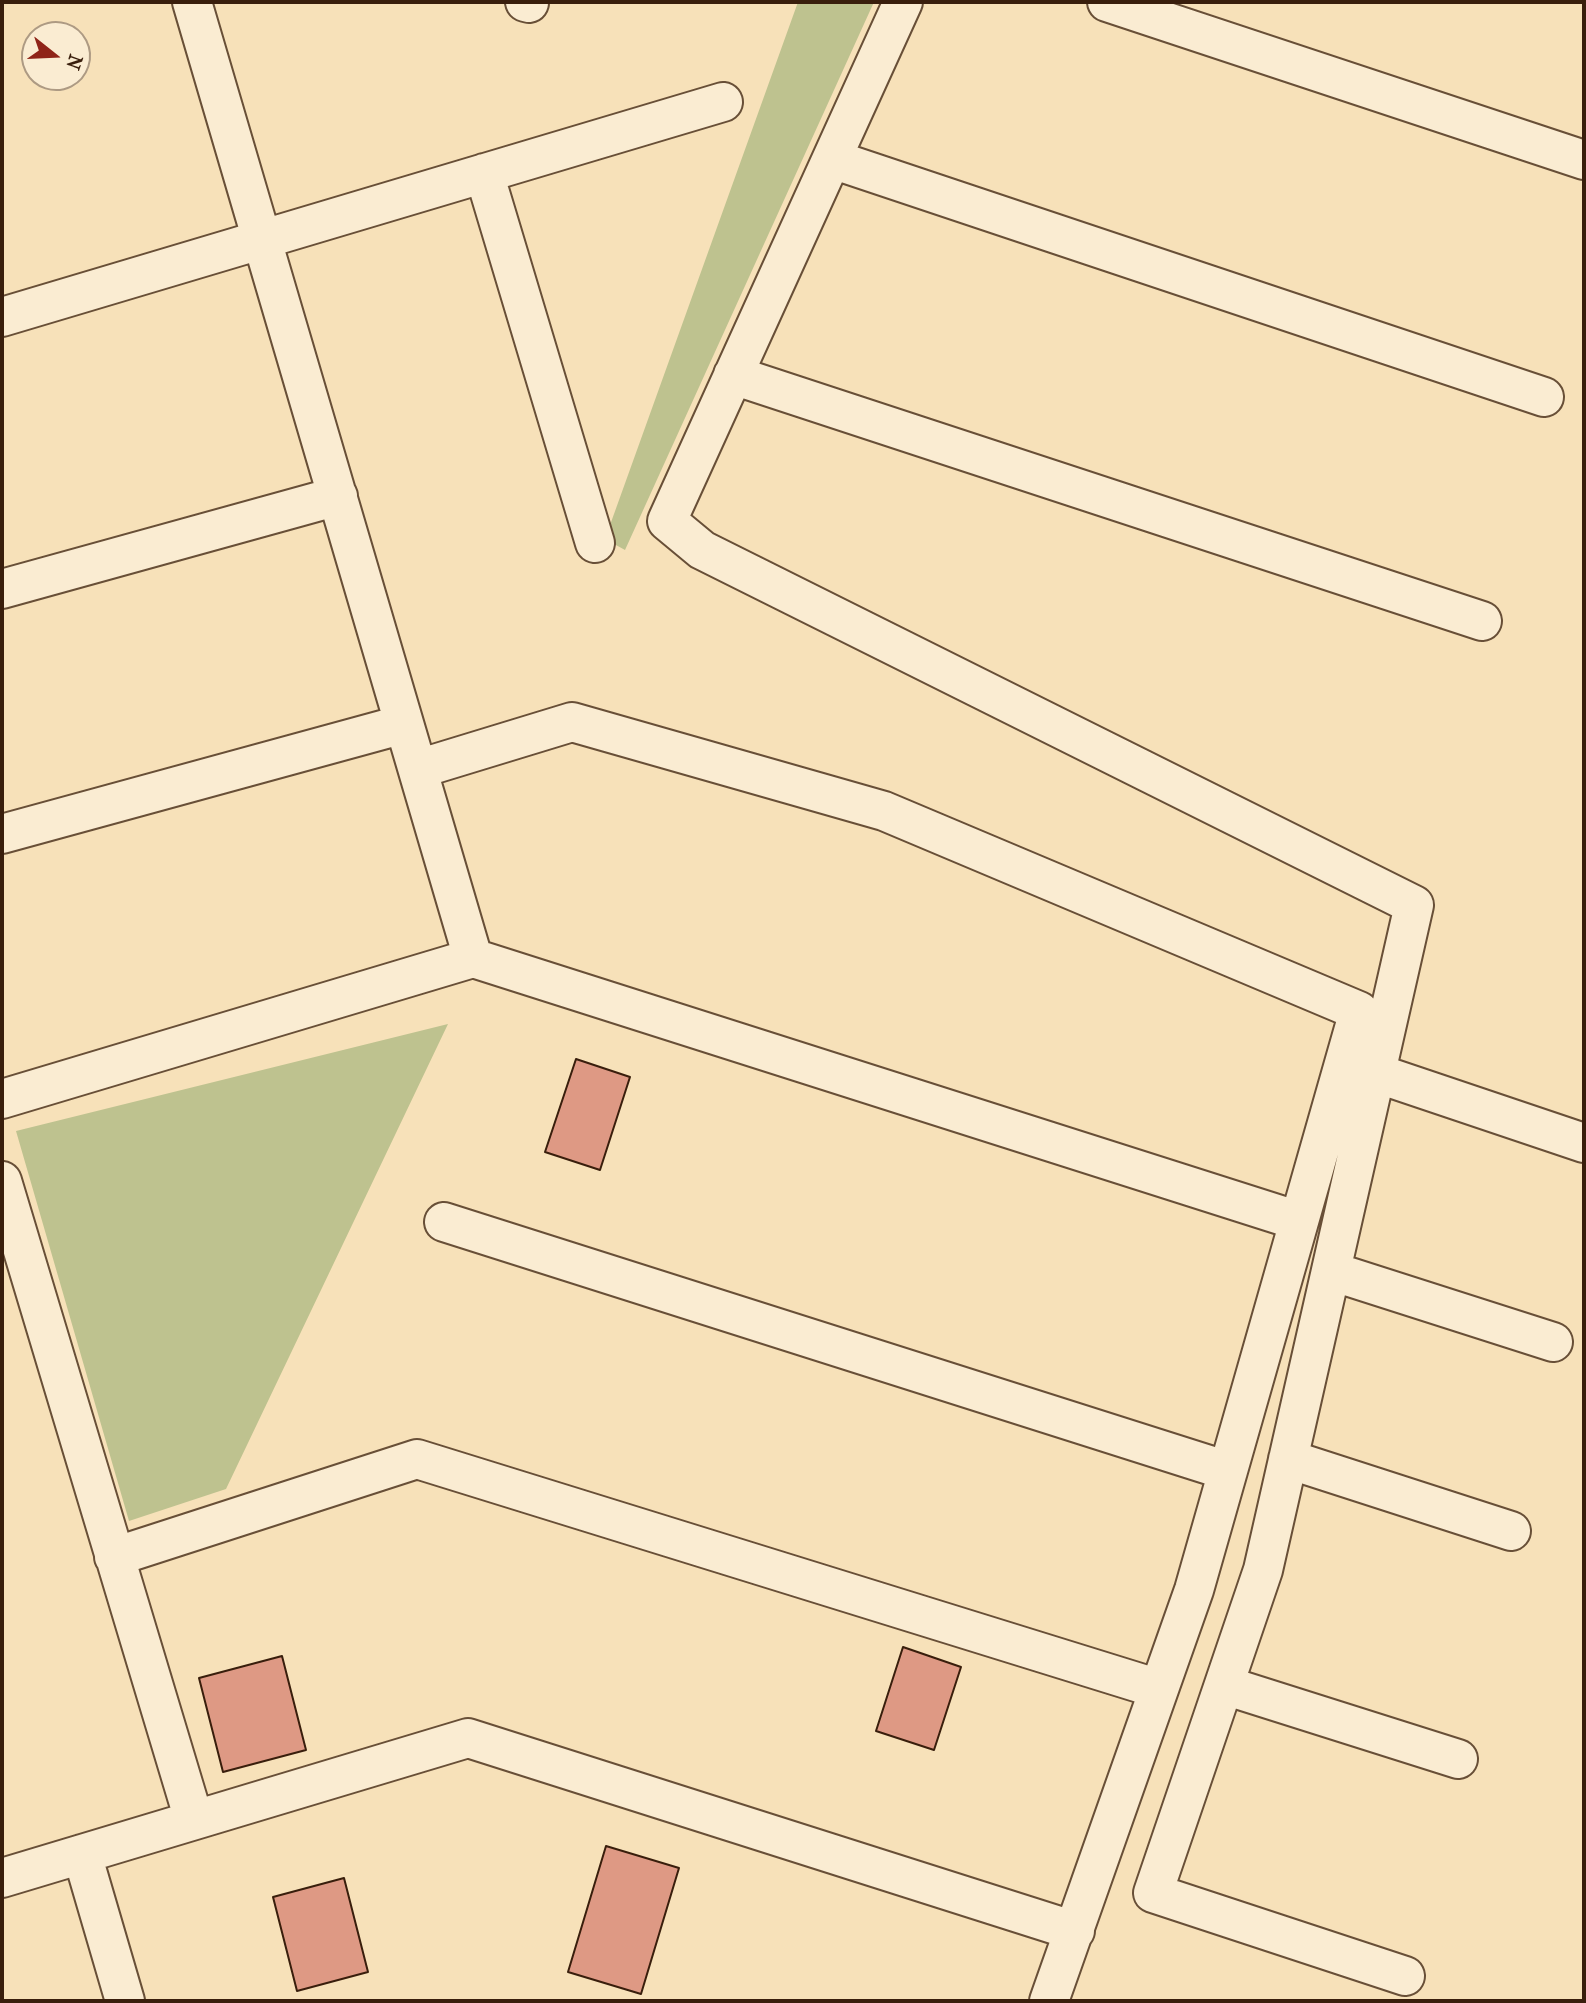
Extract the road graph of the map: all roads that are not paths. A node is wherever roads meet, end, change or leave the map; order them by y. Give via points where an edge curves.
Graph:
1 (192, 2) edge
2 (903, 2) edge
3 (1107, 2) edge
4 (723, 102) dead end
5 (832, 159) junction
6 (1584, 160) edge
7 (484, 173) junction
8 (263, 239) junction
9 (2, 317) edge
10 (733, 375) junction
11 (1544, 397) dead end
12 (338, 496) junction
13 (595, 543) dead end
14 (2, 589) edge
15 (1482, 621) dead end
16 (404, 724) junction
17 (418, 769) junction
18 (2, 834) edge
19 (473, 958) junction
20 (1376, 1073) junction
21 (2, 1099) edge
22 (1584, 1143) edge
23 (2, 1181) edge
24 (1299, 1221) junction
25 (444, 1222) dead end
26 (1331, 1271) junction
27 (1553, 1342) dead end
28 (1288, 1459) junction
29 (1228, 1471) junction
30 (1511, 1531) dead end
31 (114, 1557) junction
32 (1224, 1685) junction
33 (1160, 1689) junction
34 (1458, 1759) dead end
35 (194, 1820) junction
36 (82, 1854) junction
37 (2, 1878) edge
38 (1075, 1931) junction
39 (1405, 1976) dead end
40 (125, 2001) edge
41 (1049, 2001) edge

1 - 8 street
2 - 5 street
3 - 6 street
4 - 7 street
5 - 10 street
5 - 11 street
7 - 8 street
7 - 13 street
8 - 9 street
8 - 12 street
10 - 15 street
10 - 20 street via 667,521 702,550 1414,905
12 - 14 street
12 - 16 street
16 - 17 street
16 - 18 street
17 - 19 street
17 - 24 street via 572,722 884,811 1359,1011
19 - 21 street
19 - 24 street
20 - 22 street
20 - 26 street
23 - 31 street
24 - 29 street
25 - 29 street
26 - 27 street
26 - 28 street
28 - 30 street
28 - 32 street via 1262,1570
29 - 33 street
31 - 33 street via 417,1459
31 - 35 street
32 - 34 street
32 - 39 street via 1153,1893
33 - 38 street
35 - 36 street
35 - 38 street via 468,1738
36 - 37 street
36 - 40 street
38 - 41 street

